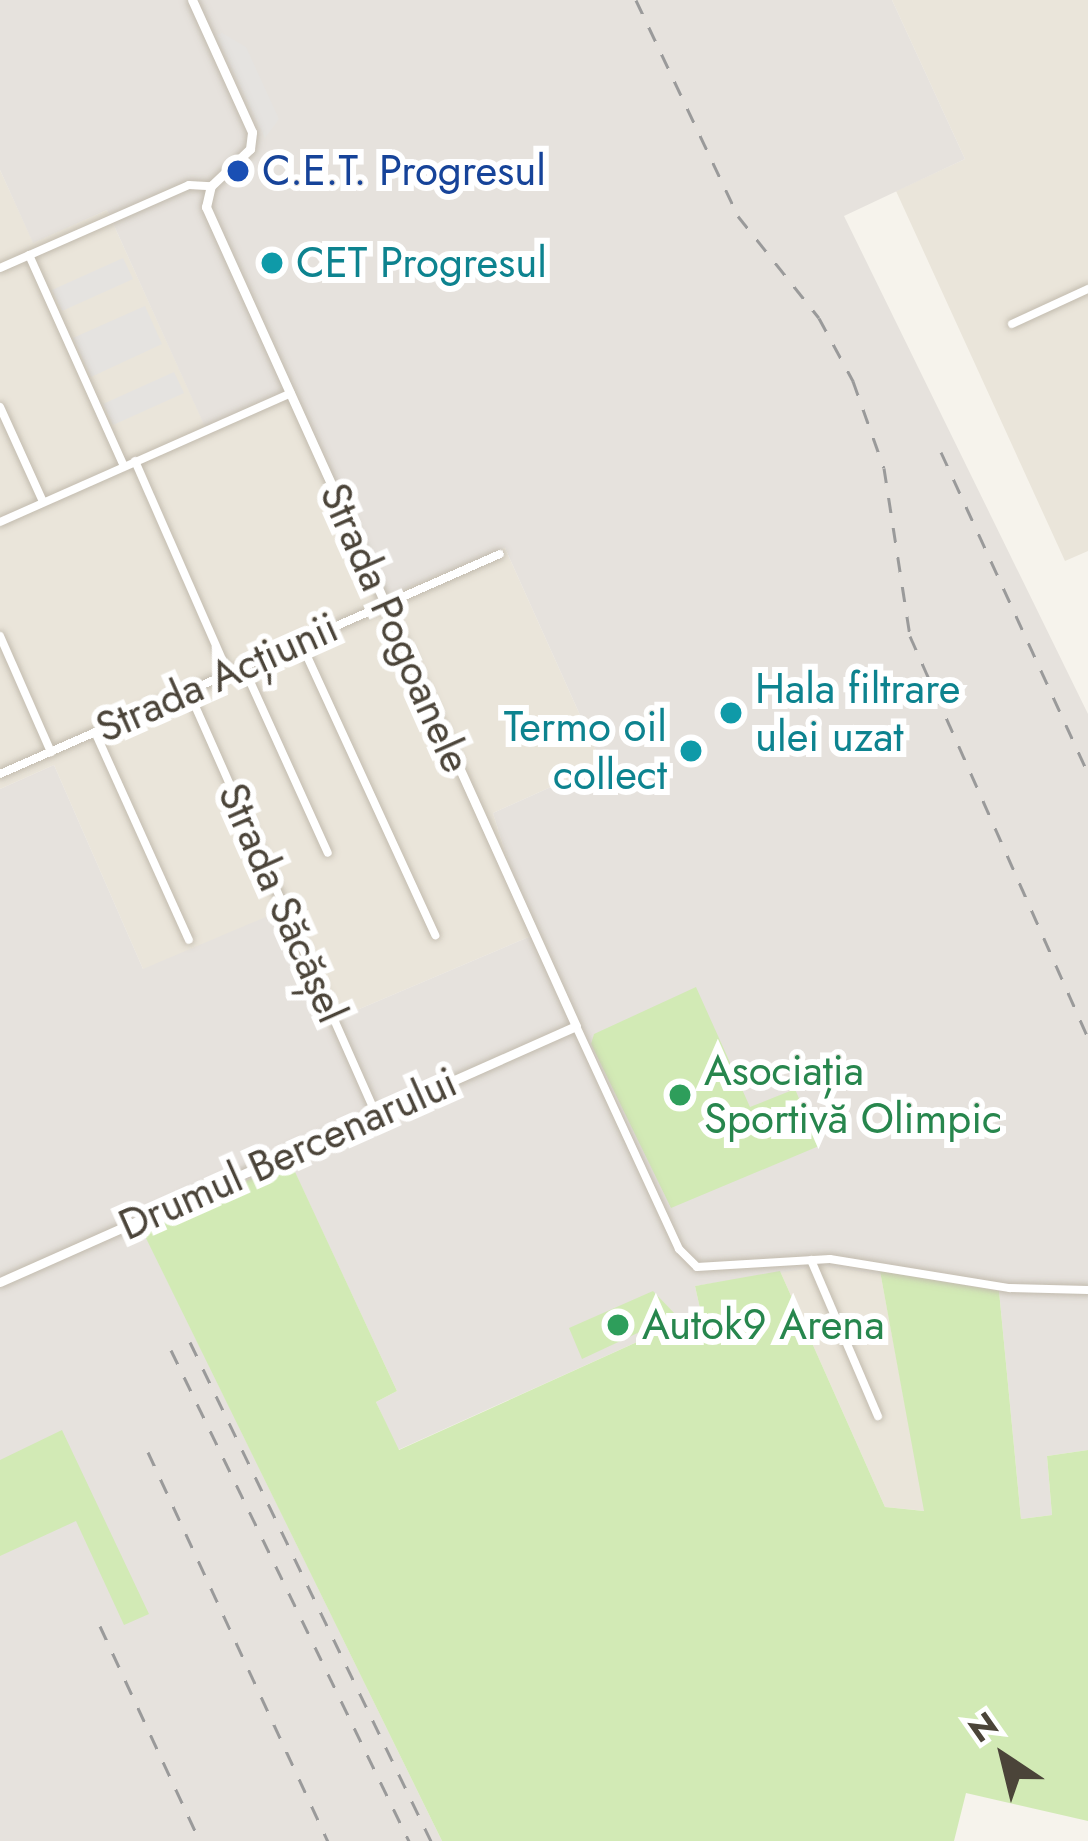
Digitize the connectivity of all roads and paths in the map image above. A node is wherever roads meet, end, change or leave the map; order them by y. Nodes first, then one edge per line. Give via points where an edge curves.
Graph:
1 (192, 0) edge
2 (211, 186) junction
3 (29, 255) junction
4 (0, 268) edge
5 (1088, 289) edge
6 (1012, 324) dead end
7 (291, 393) junction
8 (0, 407) edge
9 (135, 461) junction
10 (124, 466) junction
11 (43, 502) junction
12 (0, 522) edge
13 (500, 554) dead end
14 (383, 604) junction
15 (0, 636) edge
16 (300, 641) junction
17 (243, 666) junction
18 (228, 673) junction
19 (188, 690) junction
20 (95, 732) junction
21 (51, 752) junction
22 (0, 774) edge
23 (328, 853) dead end
24 (434, 935) dead end
25 (189, 940) dead end
26 (576, 1026) junction
27 (376, 1115) junction
28 (811, 1260) junction
29 (0, 1282) edge
30 (1088, 1290) edge
31 (878, 1417) dead end

1 - 2 street via 252,132 250,149
2 - 3 street via 189,185
2 - 7 street, Strada Pogoanele via 206,207
3 - 4 street
3 - 10 street
5 - 6 street
7 - 9 street
7 - 14 street, Strada Pogoanele
8 - 11 street
9 - 10 street
9 - 18 street
10 - 11 street
11 - 12 street
13 - 14 street, Strada Acțiunii
14 - 16 street, Strada Acțiunii
14 - 26 street, Strada Pogoanele
15 - 21 street
16 - 17 street, Strada Acțiunii
16 - 24 street
17 - 18 street, Strada Acțiunii
17 - 23 street
18 - 19 street, Strada Acțiunii
19 - 20 street, Strada Acțiunii
19 - 27 street, Strada Săcășel
20 - 21 street, Strada Acțiunii
20 - 25 street
21 - 22 street, Strada Acțiunii
26 - 27 street, Drumul Bercenarului
26 - 28 street, Strada Pogoanele via 690,1263 715,1270
27 - 29 street, Drumul Bercenarului
28 - 30 street via 1010,1288
28 - 31 street

